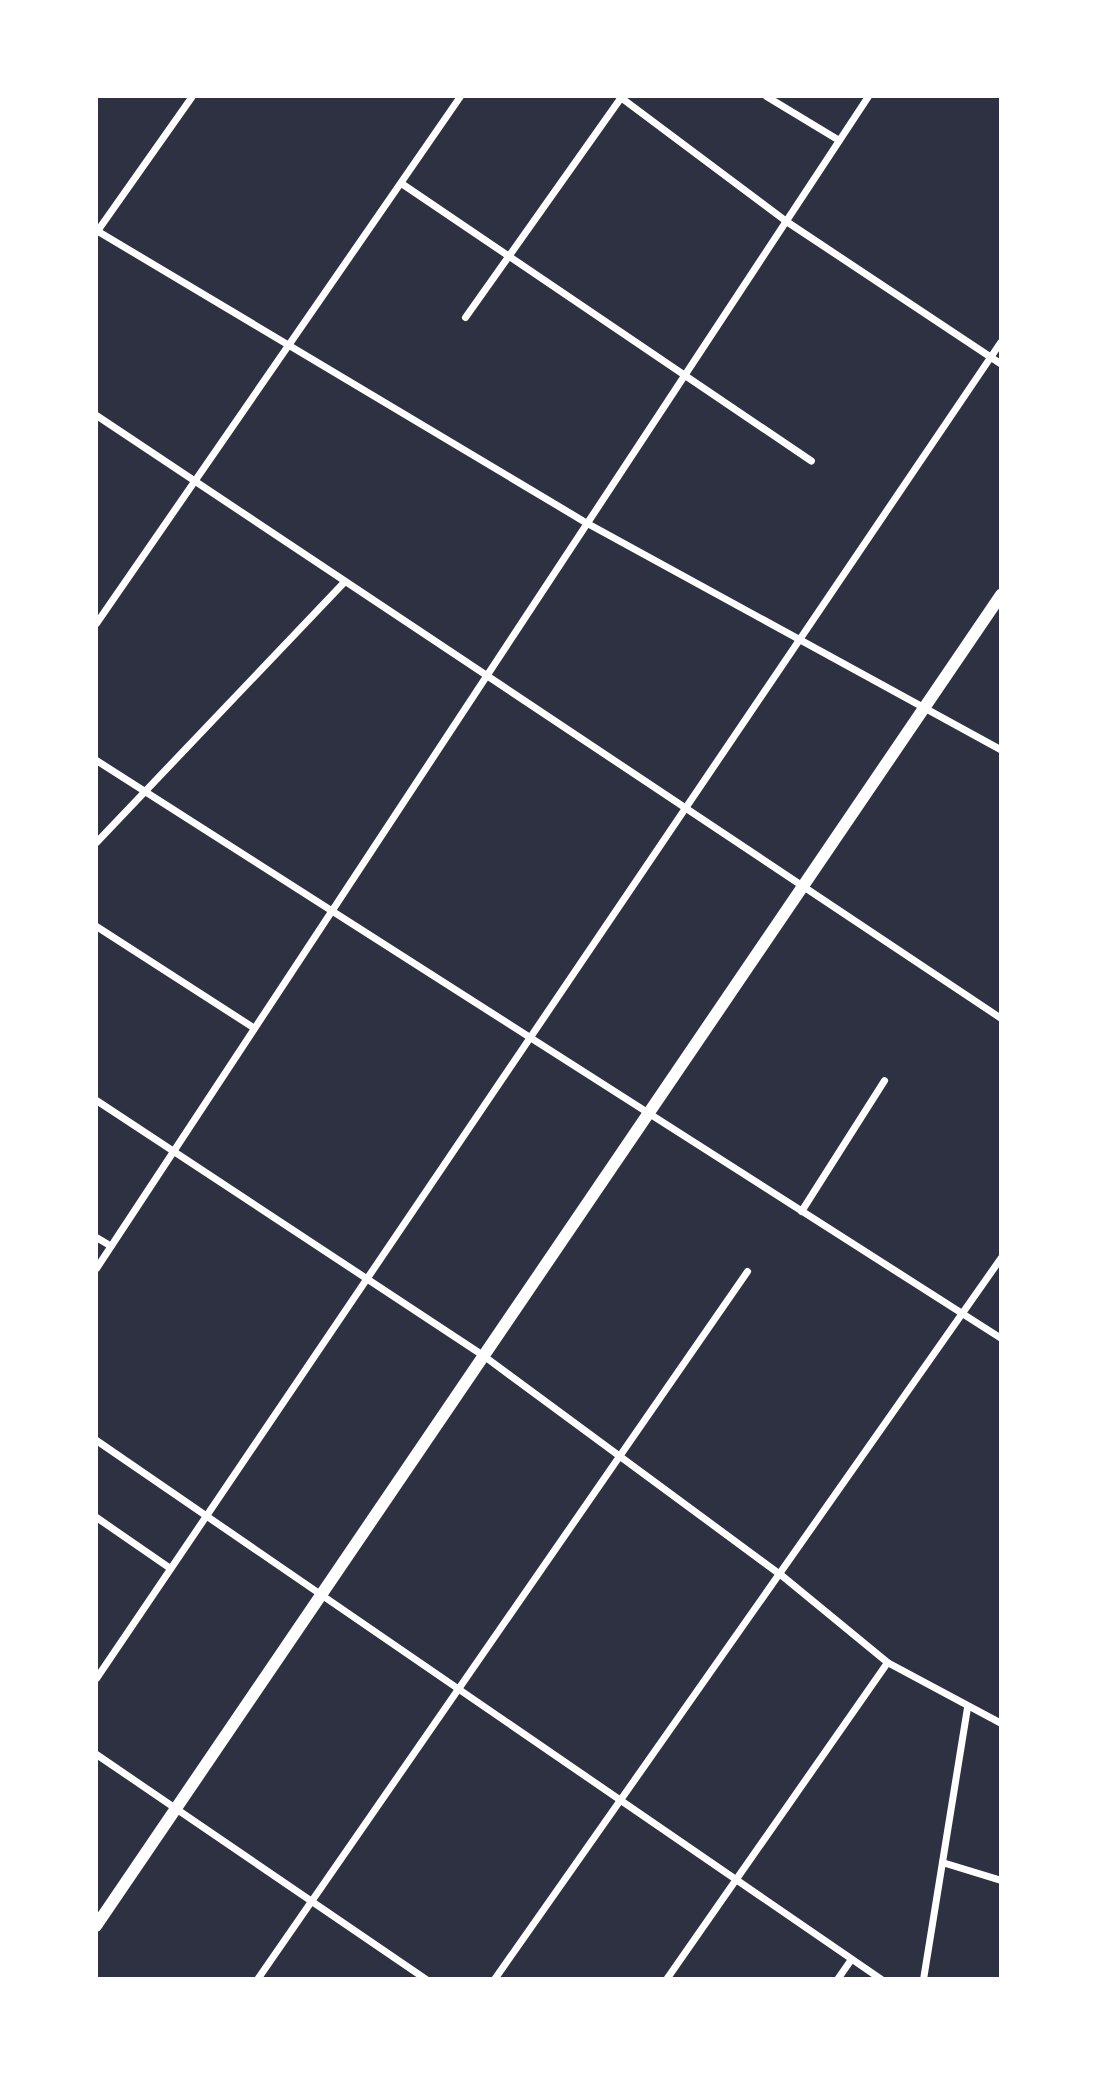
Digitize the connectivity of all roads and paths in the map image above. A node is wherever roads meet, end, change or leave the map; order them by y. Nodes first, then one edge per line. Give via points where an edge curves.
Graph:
1 (192, 96) edge
2 (460, 96) edge
3 (766, 96) edge
4 (868, 96) edge
5 (620, 97) edge
6 (839, 140) junction
7 (401, 183) junction
8 (786, 221) junction
9 (97, 231) edge
10 (509, 255) junction
11 (465, 317) dead end
12 (1001, 341) edge
13 (289, 345) junction
14 (990, 356) junction
15 (1001, 364) edge
16 (684, 375) junction
17 (96, 415) edge
18 (811, 461) dead end
19 (192, 482) junction
20 (587, 523) junction
21 (343, 583) junction
22 (1001, 595) edge
23 (96, 601) edge
24 (106, 608) junction
25 (96, 622) edge
26 (802, 641) junction
27 (488, 673) junction
28 (924, 708) junction
29 (1001, 750) edge
30 (96, 761) edge
31 (145, 792) junction
32 (686, 806) junction
33 (96, 842) edge
34 (805, 884) junction
35 (332, 911) junction
36 (96, 926) edge
37 (1001, 1018) edge
38 (254, 1028) junction
39 (529, 1037) junction
40 (884, 1080) dead end
41 (96, 1100) edge
42 (649, 1113) junction
43 (173, 1151) junction
44 (801, 1211) junction
45 (96, 1237) edge
46 (111, 1246) junction
47 (1001, 1257) edge
48 (96, 1268) edge
49 (747, 1271) dead end
50 (366, 1278) junction
51 (960, 1312) junction
52 (1001, 1338) edge
53 (484, 1356) junction
54 (96, 1440) edge
55 (620, 1459) junction
56 (205, 1514) junction
57 (96, 1517) edge
58 (170, 1568) junction
59 (780, 1574) junction
60 (321, 1594) junction
61 (887, 1662) junction
62 (96, 1678) edge
63 (457, 1687) junction
64 (967, 1708) junction
65 (1001, 1723) edge
66 (96, 1754) edge
67 (621, 1800) junction
68 (176, 1809) junction
69 (942, 1862) junction
70 (736, 1880) junction
71 (1001, 1880) edge
72 (312, 1901) junction
73 (96, 1926) edge
74 (851, 1959) junction
75 (257, 1979) edge
76 (426, 1979) edge
77 (494, 1979) edge
78 (666, 1979) edge
79 (837, 1979) edge
80 (881, 1979) edge
81 (923, 1979) edge

1 - 9 street
2 - 7 street
3 - 6 street
4 - 6 street
5 - 8 street
5 - 10 street
6 - 8 street
7 - 10 street
7 - 13 street
8 - 14 street
8 - 16 street
9 - 13 street
10 - 11 street
10 - 16 street
12 - 14 street
13 - 19 street
13 - 20 street
14 - 15 street
14 - 26 street
16 - 18 street
16 - 20 street
17 - 19 street
19 - 21 street
19 - 24 street
20 - 26 street
20 - 27 street
21 - 27 street
21 - 31 street
22 - 28 street
23 - 24 street
24 - 25 street
26 - 28 street
26 - 32 street
27 - 32 street
27 - 35 street
28 - 29 street
28 - 34 street
30 - 31 street
31 - 33 street
31 - 35 street
32 - 34 street
32 - 39 street
34 - 37 street
34 - 42 street
35 - 38 street
35 - 39 street
36 - 38 street
38 - 43 street
39 - 42 street
39 - 50 street
40 - 44 street
41 - 43 street
42 - 44 street
42 - 53 street
43 - 46 street
43 - 50 street
44 - 51 street
45 - 46 street
46 - 48 street
47 - 51 street
49 - 55 street
50 - 53 street
50 - 56 street
51 - 52 street
51 - 59 street
53 - 55 street
53 - 60 street
54 - 56 street
55 - 59 street
55 - 63 street
56 - 58 street
56 - 60 street
57 - 58 street
58 - 62 street
59 - 61 street
59 - 67 street
60 - 63 street
60 - 68 street
61 - 64 street
61 - 70 street
63 - 67 street
63 - 72 street
64 - 65 street
64 - 69 street
66 - 68 street
67 - 70 street
67 - 77 street
68 - 72 street
68 - 73 street
69 - 71 street
69 - 81 street
70 - 74 street
70 - 78 street
72 - 75 street
72 - 76 street
74 - 79 street
74 - 80 street

